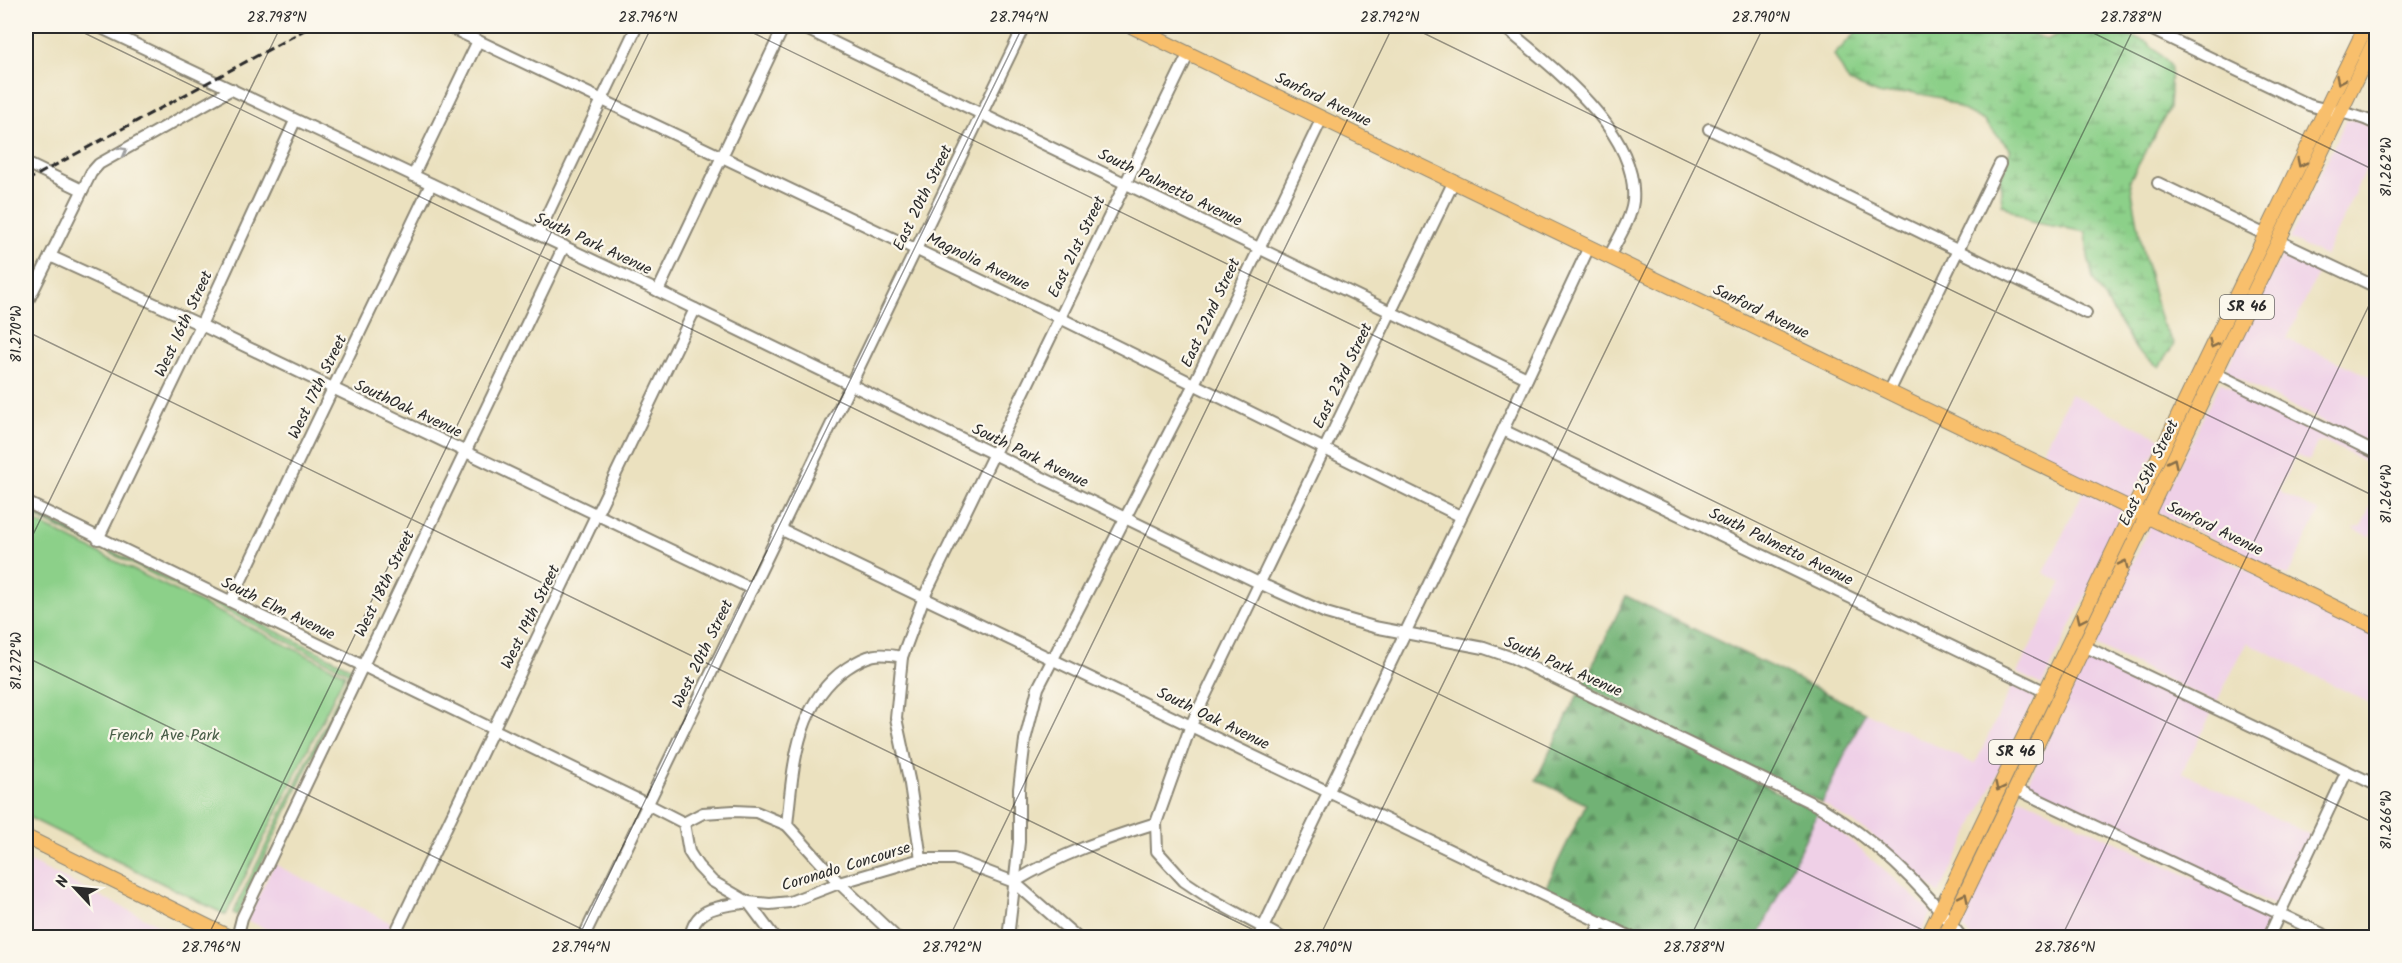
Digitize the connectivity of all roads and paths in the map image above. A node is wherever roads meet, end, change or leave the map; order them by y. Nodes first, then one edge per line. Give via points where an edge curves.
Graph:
1 (97, 26) edge
2 (447, 26) edge
3 (637, 26) edge
4 (784, 26) edge
5 (800, 26) edge
6 (1024, 26) edge
7 (1131, 26) edge
8 (1503, 26) edge
9 (2144, 26) edge
10 (2366, 26) edge
11 (2376, 38) edge
12 (478, 40) junction
13 (1188, 53) junction
14 (232, 89) junction
15 (602, 99) junction
16 (2326, 110) junction
17 (2341, 112) junction
18 (981, 113) junction
19 (1322, 118) junction
20 (295, 121) junction
21 (2376, 124) edge
22 (1709, 129) dead end
23 (721, 154) junction
24 (26, 163) edge
25 (2000, 164) dead end
26 (413, 176) junction
27 (1454, 181) junction
28 (1125, 182) junction
29 (2158, 183) dead end
30 (431, 184) junction
31 (82, 190) junction
32 (538, 234) junction
33 (2273, 238) junction
34 (564, 246) junction
35 (1588, 247) junction
36 (915, 248) junction
37 (1259, 248) junction
38 (1958, 249) junction
39 (50, 256) junction
40 (1609, 256) junction
41 (2376, 287) edge
42 (658, 291) junction
43 (26, 305) edge
44 (695, 309) junction
45 (1391, 312) junction
46 (2086, 313) dead end
47 (1060, 318) junction
48 (201, 325) junction
49 (2215, 373) junction
50 (1527, 378) junction
51 (850, 384) junction
52 (1194, 384) junction
53 (334, 390) junction
54 (1889, 392) junction
55 (1503, 430) junction
56 (1324, 448) junction
57 (465, 452) junction
58 (2376, 453) edge
59 (994, 455) junction
60 (26, 502) edge
61 (2134, 508) junction
62 (597, 514) junction
63 (2147, 515) junction
64 (1460, 516) junction
65 (1124, 519) junction
66 (780, 529) junction
67 (98, 539) junction
68 (1259, 583) junction
69 (752, 589) junction
70 (924, 597) junction
71 (231, 601) junction
72 (2376, 627) edge
73 (1404, 634) junction
74 (2084, 646) junction
75 (902, 657) junction
76 (1053, 659) junction
77 (2059, 665) junction
78 (362, 667) junction
79 (2046, 692) junction
80 (2048, 721) junction
81 (1191, 725) junction
82 (493, 729) junction
83 (2347, 771) junction
84 (2376, 785) edge
85 (2016, 789) junction
86 (1328, 790) junction
87 (647, 804) junction
88 (684, 823) junction
89 (1156, 823) junction
90 (787, 825) junction
91 (26, 837) edge
92 (921, 860) junction
93 (1014, 882) junction
94 (839, 883) junction
95 (748, 902) junction
96 (1941, 909) junction
97 (2280, 913) junction
98 (1601, 922) junction
99 (1951, 923) junction
100 (1260, 933) edge
101 (231, 938) edge
102 (237, 938) edge
103 (393, 938) edge
104 (583, 938) edge
105 (690, 938) edge
106 (775, 938) edge
107 (897, 938) edge
108 (1008, 938) edge
109 (1078, 938) edge
110 (1282, 938) edge
111 (1593, 938) edge
112 (1633, 938) edge
113 (1927, 938) edge
114 (1944, 938) edge
115 (1962, 938) edge
116 (2268, 938) edge
117 (2331, 938) edge

1 - 14 street, South Park Avenue
2 - 12 street, Magnolia Avenue
3 - 15 street
4 - 23 street
5 - 18 street, South Palmetto Avenue
6 - 18 street, East 20th Street
7 - 13 main road, Sanford Avenue
8 - 40 street via 1589,102 1622,151 1633,203
9 - 16 street
10 -> 16 main road, East 25th Street / SR 46
11 - 17 main road, East 25th Street / SR 46
12 - 15 street, Magnolia Avenue
12 - 26 street
13 - 19 main road, Sanford Avenue
13 - 28 street, East 21st Street
14 - 20 street, South Park Avenue
31 -> 14 street via 99,164
15 - 23 street, Magnolia Avenue
15 - 32 street
16 - 17 street
16 -> 33 main road, East 25th Street / SR 46
17 - 21 street
17 - 33 main road, East 25th Street / SR 46
18 - 28 street, South Palmetto Avenue
18 - 36 street, East 20th Street
19 - 27 main road, Sanford Avenue
19 - 37 street, East 22nd Street
20 - 26 street, South Park Avenue
20 - 48 street, West 16th Street
22 - 38 street
23 - 36 street, Magnolia Avenue
23 - 42 street
24 - 31 street
25 - 38 street
26 - 30 street, South Park Avenue
27 - 35 main road, Sanford Avenue
27 - 45 street, East 23rd Street
28 - 37 street, South Palmetto Avenue
28 - 47 street, East 21st Street
29 - 33 street
30 - 32 street, South Park Avenue
30 - 53 street, West 17th Street
31 - 39 street
32 - 34 street, South Park Avenue
33 - 41 street
33 - 49 main road, East 25th Street / SR 46 via 2250,286 2249,302
33 -> 61 main road, East 25th Street / SR 46
34 - 42 street, South Park Avenue
34 - 57 street, West 18th Street
35 - 40 main road, Sanford Avenue
35 - 50 street
36 - 47 street, Magnolia Avenue
36 - 51 street, East 20th Street
37 - 45 street, South Palmetto Avenue
37 - 52 street, East 22nd Street
38 - 46 street
38 - 54 street
39 - 43 street
39 - 48 street, SouthOak Avenue
40 - 54 main road, Sanford Avenue
42 - 44 street, South Park Avenue
44 - 51 street, South Park Avenue
44 - 62 street, West 19th Street
45 - 50 street, South Palmetto Avenue
45 - 56 street, East 23rd Street
47 - 52 street, Magnolia Avenue
47 - 59 street, East 21st Street
48 - 53 street, SouthOak Avenue
48 - 67 street, West 16th Street
49 - 58 street
63 -> 49 main road, East 25th Street / SR 46
50 - 55 street
51 - 59 street, South Park Avenue
51 - 66 street, West 20th Street
52 - 56 street, Magnolia Avenue
52 - 65 street, East 22nd Street
53 - 57 street, SouthOak Avenue
53 - 71 street, West 17th Street
54 - 61 main road, Sanford Avenue
55 - 64 street
55 - 79 street, South Palmetto Avenue
56 - 64 street, Magnolia Avenue
56 - 68 street, East 23rd Street
57 - 62 street, SouthOak Avenue
57 - 78 street, West 18th Street
59 - 65 street, South Park Avenue
59 - 70 street, East 21st Street
60 - 67 street, South Elm Avenue
61 - 63 main road, Sanford Avenue
61 -> 77 main road, East 25th Street / SR 46
62 - 69 street, SouthOak Avenue
62 - 82 street, West 19th Street
63 - 72 main road, Sanford Avenue
74 -> 63 main road, East 25th Street / SR 46
64 - 73 street
65 - 68 street, South Park Avenue
65 - 76 street, East 22nd Street
66 - 69 street, West 20th Street
66 - 70 street, South Oak Avenue
67 - 71 street, South Elm Avenue
68 - 73 street, South Park Avenue via 1326,613
68 - 81 street, East 23rd Street
69 - 87 street, West 20th Street
70 - 75 street, East 21st Street
70 - 76 street, South Oak Avenue
71 - 78 street, South Elm Avenue
73 - 86 street
73 - 96 street, South Park Avenue via 1484,648 1513,658 1820,807 1864,836
74 - 80 main road, East 25th Street / SR 46
74 - 83 street
75 - 90 street via 872,654 844,670 817,697 798,743
75 - 92 street, East 21st Street via 896,718
76 - 81 street, South Oak Avenue
76 - 93 street, East 22nd Street via 1038,688 1024,740
77 - 79 main road, East 25th Street / SR 46
77 - 80 main road via 2061,678 2046,707
78 - 82 street, South Elm Avenue
78 - 102 street, West 18th Street via 242,918
79 -> 96 main road, East 25th Street / SR 46
80 - 85 main road, East 25th Street / SR 46
81 - 86 street, South Oak Avenue
81 - 89 street, East 23rd Street
82 - 87 street, South Elm Avenue
82 - 103 street, West 19th Street
83 - 84 street
83 - 97 street
85 - 97 street
99 -> 85 main road, East 25th Street / SR 46
86 - 98 street, South Oak Avenue
86 - 100 street
87 - 88 street
87 - 104 street, West 20th Street
88 - 90 street via 703,813 734,811 756,812
88 - 95 street, Coronado Concourse via 689,852 698,866 711,881
89 - 93 street via 1095,842
89 - 100 street via 1157,851 1184,881
90 - 94 street
91 - 101 main road
92 - 93 street, Coronado Concourse via 954,859
92 - 94 street, Coronado Concourse
93 - 108 street, East 22nd Street
93 - 109 street, Coronado Concourse
94 - 95 street, Coronado Concourse via 790,902
94 - 107 street
95 - 105 street via 700,914 692,925
95 - 106 street
96 - 99 street, South Park Avenue
96 - 113 main road, SR 46
97 - 116 street
97 - 117 street
98 - 111 street
98 - 112 street, South Oak Avenue
99 - 114 main road, SR 46
99 - 115 street, South Park Avenue
100 - 110 street

